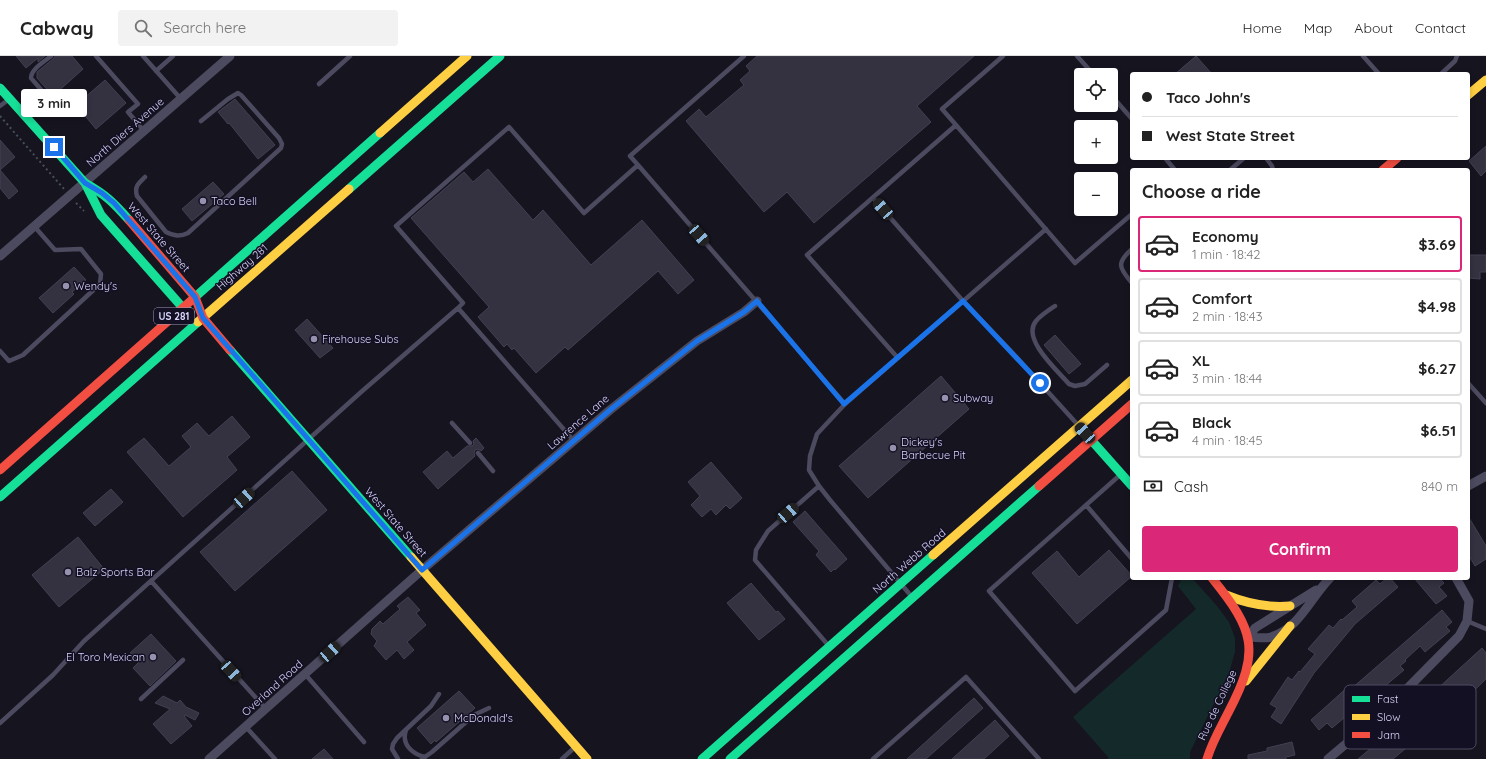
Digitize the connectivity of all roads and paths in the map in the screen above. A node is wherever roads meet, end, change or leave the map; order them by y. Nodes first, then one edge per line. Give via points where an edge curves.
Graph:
1 (51, 56) edge
2 (96, 56) edge
3 (143, 56) edge
4 (173, 56) edge
5 (230, 56) edge
6 (350, 56) edge
7 (467, 56) edge
8 (500, 56) edge
9 (744, 56) edge
10 (1003, 56) edge
11 (1077, 56) edge
12 (1364, 56) edge
13 (1457, 56) edge
14 (1088, 68) edge
15 (156, 71) junction
16 (1377, 72) edge
17 (1443, 72) edge
18 (1486, 80) edge
19 (318, 84) dead end
20 (0, 88) edge
21 (1470, 93) edge
22 (10, 98) junction
23 (181, 99) junction
24 (1118, 103) edge
25 (0, 106) edge
26 (62, 114) dead end
27 (1130, 118) edge
28 (201, 122) dead end
29 (956, 125) junction
30 (144, 130) junction
31 (1167, 160) edge
32 (1242, 160) edge
33 (1395, 160) edge
34 (638, 165) junction
35 (1174, 168) edge
36 (1232, 168) edge
37 (1385, 168) edge
38 (145, 177) dead end
39 (85, 183) junction
40 (873, 198) junction
41 (1130, 216) edge
42 (34, 226) junction
43 (1046, 229) junction
44 (1130, 251) edge
45 (0, 256) edge
46 (1130, 281) edge
47 (195, 297) junction
48 (757, 301) junction
49 (963, 301) junction
50 (1055, 306) dead end
51 (183, 308) junction
52 (458, 308) junction
53 (203, 318) junction
54 (0, 350) edge
55 (897, 357) junction
56 (1107, 365) dead end
57 (1130, 382) edge
58 (1470, 384) edge
59 (1486, 403) edge
60 (844, 404) junction
61 (1130, 406) edge
62 (452, 423) dead end
63 (1079, 427) junction
64 (309, 440) junction
65 (1091, 440) junction
66 (574, 441) junction
67 (470, 444) dead end
68 (478, 453) dead end
69 (0, 470) edge
70 (493, 471) dead end
71 (1122, 474) junction
72 (1486, 476) edge
73 (1130, 484) edge
74 (1470, 485) edge
75 (819, 486) junction
76 (0, 497) edge
77 (1086, 506) junction
78 (1130, 557) edge
79 (422, 570) junction
80 (1172, 580) edge
81 (1214, 580) edge
82 (1328, 580) edge
83 (1457, 580) edge
84 (151, 582) junction
85 (901, 584) junction
86 (1320, 588) junction
87 (1226, 595) junction
88 (913, 598) junction
89 (1290, 606) junction
90 (1467, 621) junction
91 (1290, 626) junction
92 (1486, 629) edge
93 (1249, 637) junction
94 (829, 647) junction
95 (183, 660) dead end
96 (306, 674) junction
97 (1411, 685) edge
98 (1240, 689) junction
99 (439, 694) dead end
100 (141, 699) dead end
101 (489, 708) dead end
102 (266, 709) junction
103 (0, 724) edge
104 (246, 727) junction
105 (407, 729) junction
106 (364, 742) dead end
107 (576, 746) junction
108 (1344, 746) edge
109 (424, 758) edge
110 (209, 759) edge
111 (275, 759) edge
112 (398, 759) edge
113 (562, 759) edge
114 (587, 759) edge
115 (702, 759) edge
116 (730, 759) edge
117 (873, 759) edge
118 (1039, 759) edge
119 (1207, 759) edge
120 (1328, 759) edge

1 - 26 lane via 34,70 31,78
2 - 30 lane via 138,104 128,112
3 - 15 lane
4 - 15 lane
5 - 23 street, North Diers Avenue
6 - 19 lane
7 - 47 main road, Highway 281 / US 281
8 - 53 main road, Highway 281 / US 281
9 - 34 lane via 630,156
10 - 29 lane via 942,109
11 - 14 lane
12 - 16 lane
13 - 17 lane
15 - 23 lane
18 - 21 main road
20 - 22 main road, West State Street
22 - 25 lane
22 - 39 main road, West State Street
23 - 30 street, North Diers Avenue
24 - 27 lane
28 - 38 lane via 238,93 279,138 281,148 183,236 166,232 137,196 136,185
29 - 40 lane
29 - 43 lane
30 - 39 street, North Diers Avenue
31 - 35 lane
32 - 36 lane
33 - 37 main road
34 - 48 lane
34 - 52 lane via 584,213 509,127 396,226 464,303
39 - 42 street, North Diers Avenue
39 - 47 main road, West State Street via 108,197
39 - 51 main road, West State Street via 101,215
40 - 49 lane
40 - 55 lane via 808,255
41 - 43 lane via 1075,263
42 - 45 street, North Diers Avenue
42 - 54 lane via 54,250 81,249 100,274 100,284 23,355 9,361
43 - 49 lane
44 - 46 lane via 1122,258 1120,264
47 - 51 main road, Highway 281 / US 281
47 - 53 main road, West State Street
48 - 60 lane
48 - 66 street, Lawrence Lane via 697,341
49 - 55 lane
49 - 63 lane
50 - 56 lane via 1035,321 1032,328 1033,339 1069,384 1085,384
51 - 53 main road, West State Street
51 - 69 main road, Highway 281 / US 281
52 - 64 lane
52 - 66 lane
53 - 64 main road, West State Street
53 - 76 main road, Highway 281 / US 281
55 - 60 lane
57 - 63 main road, North Webb Road
58 - 59 lane
60 - 75 lane via 817,434 810,456 809,470
61 - 65 main road
62 - 67 lane
63 - 65 main road
63 - 85 main road, North Webb Road
64 - 79 main road, West State Street
64 - 84 lane
65 - 71 main road
65 - 88 main road
66 - 79 street, Lawrence Lane
68 - 70 lane
71 - 73 main road
71 - 77 lane
72 - 74 street
75 - 85 lane
75 - 94 lane via 768,531 756,550 755,560
77 - 78 lane
77 - 80 lane via 989,591 1075,691 1166,610
79 - 96 street, Overland Road
79 - 107 main road, West State Street
81 - 87 main road, Rue de College
82 - 86 street
83 - 90 street via 1469,601
84 - 102 lane
84 - 103 lane via 84,641 53,675
85 - 88 lane
85 - 94 main road, North Webb Road
86 - 89 street
86 - 91 street via 1304,612
87 - 89 main road via 1253,606
87 - 93 main road, Rue de College via 1241,616
88 - 116 main road
89 - 93 street via 1255,628
90 - 92 lane
90 - 97 street via 1459,636
91 - 93 street via 1270,637
91 - 98 main road
93 - 98 main road, Rue de College via 1250,657
94 - 115 main road, North Webb Road
95 - 100 lane
96 - 102 street, Overland Road
96 - 106 lane
98 - 119 main road, Rue de College via 1214,736
99 - 105 lane via 431,706
101 - 109 lane via 474,715
102 - 104 street, Overland Road
104 - 110 street, Overland Road
104 - 111 lane
105 - 109 lane via 404,741 415,754
105 - 112 lane via 393,744 392,749
107 - 113 lane
107 - 114 main road, West State Street
108 - 120 street
117 - 118 lane via 966,677

